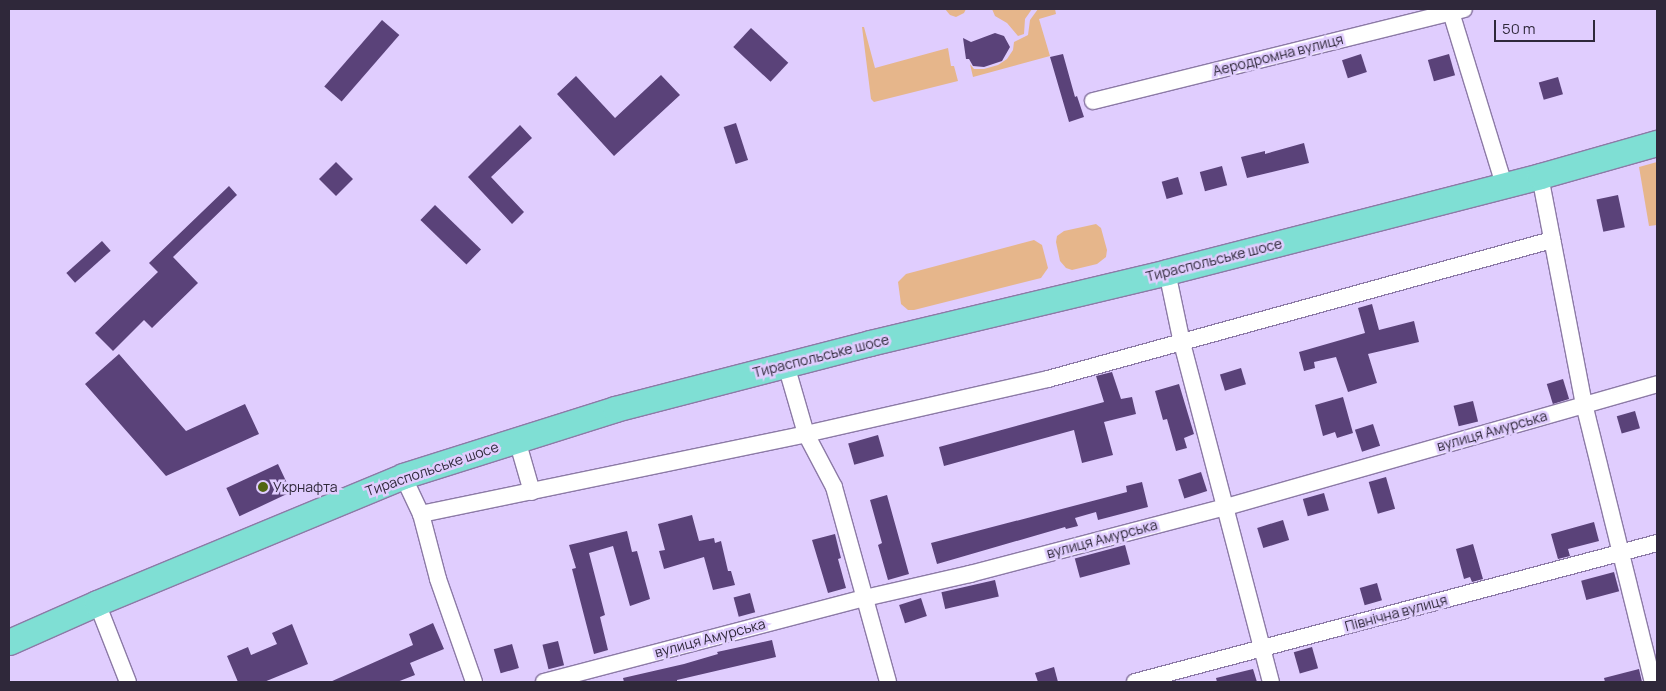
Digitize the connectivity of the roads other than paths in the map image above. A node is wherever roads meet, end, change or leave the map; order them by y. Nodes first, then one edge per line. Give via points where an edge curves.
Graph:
1 (1455, 10) edge
2 (1093, 101) dead end
3 (1657, 143) edge
4 (1540, 176) junction
5 (1504, 185) junction
6 (1552, 240) junction
7 (1167, 272) junction
8 (1182, 343) junction
9 (786, 365) junction
10 (1657, 384) edge
11 (1584, 404) junction
12 (806, 434) junction
13 (517, 440) junction
14 (403, 476) junction
15 (532, 492) junction
16 (1226, 506) junction
17 (421, 514) junction
18 (1657, 543) edge
19 (1620, 553) junction
20 (865, 598) junction
21 (97, 603) junction
22 (9, 642) edge
23 (1262, 648) junction
24 (128, 682) edge
25 (474, 682) edge
26 (544, 682) edge
27 (888, 682) edge
28 (1135, 682) edge
29 (1271, 682) edge
30 (1653, 682) edge

1 - 2 street, Аеродромна вулиця
1 - 5 street
3 - 4 main road, Тираспольське шосе
4 - 5 main road, Тираспольське шосе
4 - 6 street
5 - 7 main road, Тираспольське шосе
6 - 8 street
6 - 11 street
7 - 8 street
7 - 9 main road, Тираспольське шосе
8 - 12 street via 1048,379
8 - 16 street
9 - 12 street
9 - 13 main road, Тираспольське шосе via 615,410
10 - 11 street, вулиця Амурська
11 - 16 street, вулиця Амурська
11 - 19 street
12 - 15 street
12 - 20 street via 834,487
13 - 14 main road, Тираспольське шосе
13 - 15 street
14 - 17 street
14 - 21 main road, Тираспольське шосе
15 - 17 street
16 - 20 street, вулиця Амурська via 970,574
16 - 23 street
17 - 25 street via 438,579
18 - 19 street, Північна вулиця
19 - 23 street, Північна вулиця
19 - 30 street
20 - 26 street, вулиця Амурська
20 - 27 street
21 - 22 main road, Тираспольське шосе
21 - 24 street
23 - 28 street, Північна вулиця
23 - 29 street

